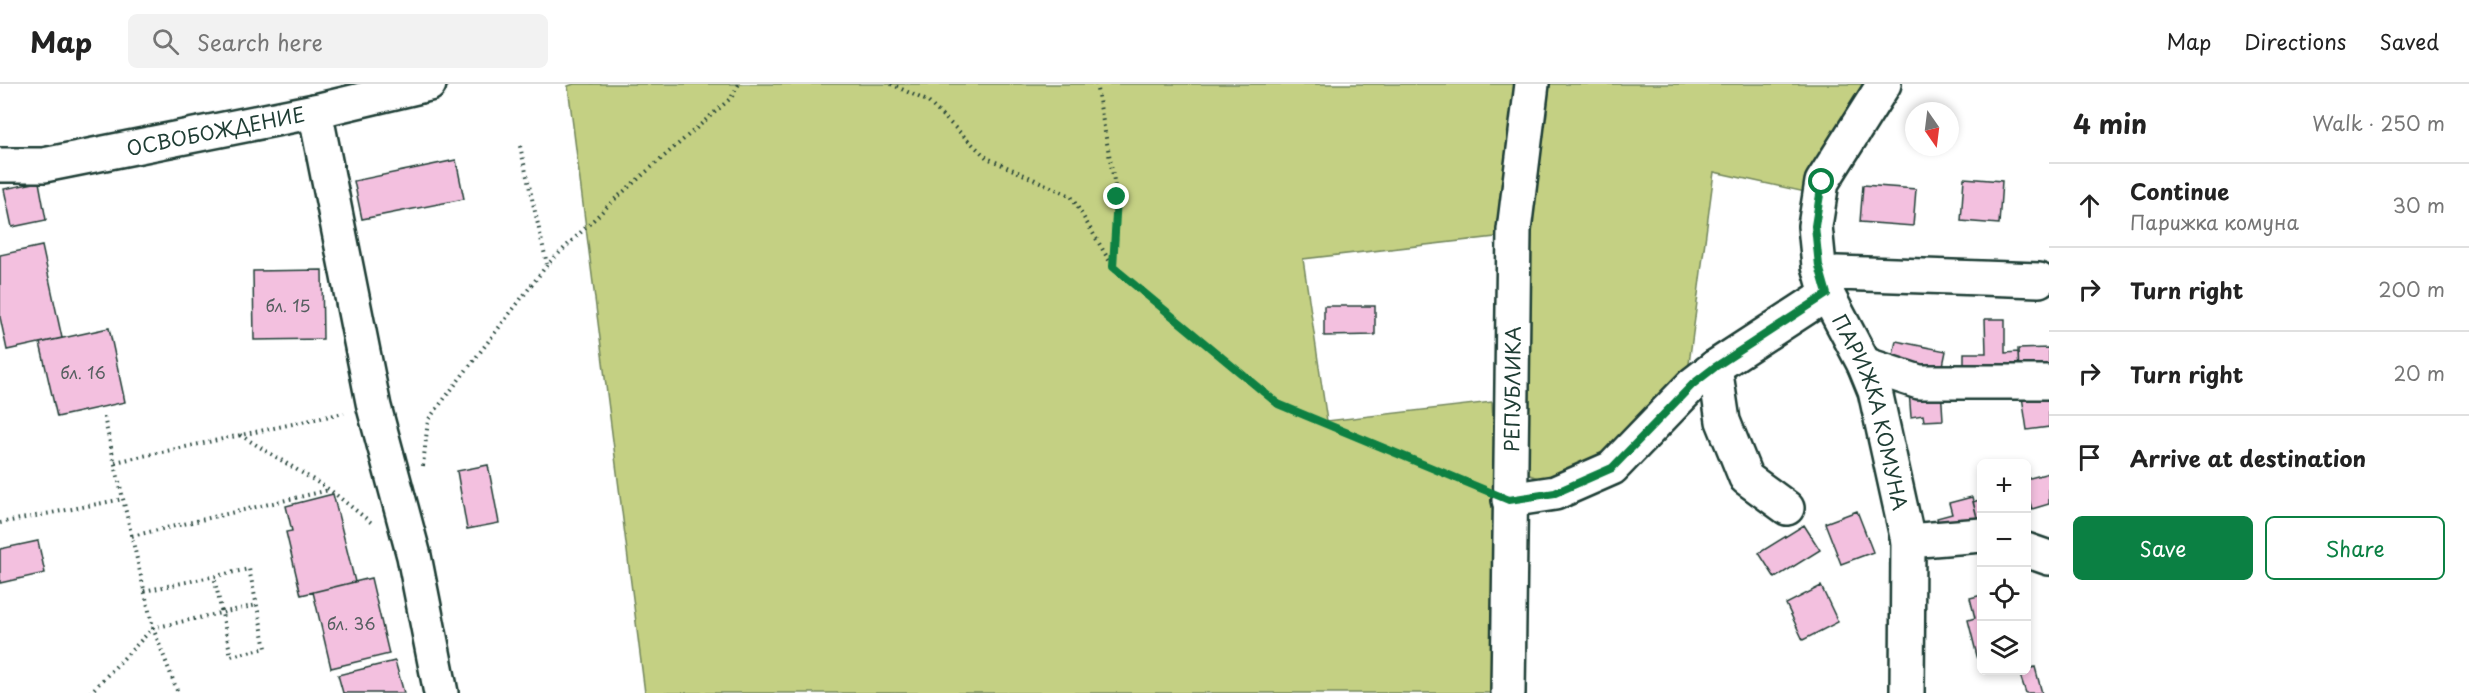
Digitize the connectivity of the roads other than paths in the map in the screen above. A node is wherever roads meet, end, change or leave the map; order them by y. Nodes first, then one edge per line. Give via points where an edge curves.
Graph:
1 (429, 84) edge
2 (1532, 84) edge
3 (1884, 84) edge
4 (315, 111) junction
5 (0, 165) edge
6 (2039, 280) dead end
7 (1827, 294) junction
8 (1864, 364) junction
9 (1715, 367) junction
10 (2049, 382) edge
11 (1509, 500) junction
12 (1787, 508) dead end
13 (1977, 535) edge
14 (1908, 541) junction
15 (2031, 552) edge
16 (2049, 558) edge
17 (441, 693) edge
18 (1508, 693) edge
19 (1907, 693) edge

1 - 4 street, ОСВОБОЖДЕНИЕ
2 - 11 street, РЕПУБЛИКА via 1514,230
3 - 7 street, ПАРИЖКА КОМУНА via 1822,182 1815,226 1819,266
4 - 5 street, ОСВОБОЖДЕНИЕ via 44,165
4 - 17 street via 374,407 414,556
6 - 7 street via 1838,273 1829,278
7 - 8 street, ПАРИЖКА КОМУНА
7 - 9 street
8 - 10 street via 1919,382
8 - 14 street, ПАРИЖКА КОМУНА via 1875,392
9 - 11 street via 1693,384 1612,468 1555,493
9 - 12 street via 1723,422 1746,478
11 - 18 street, РЕПУБЛИКА
13 - 14 street
14 - 19 street, ПАРИЖКА КОМУНА
15 - 16 street

